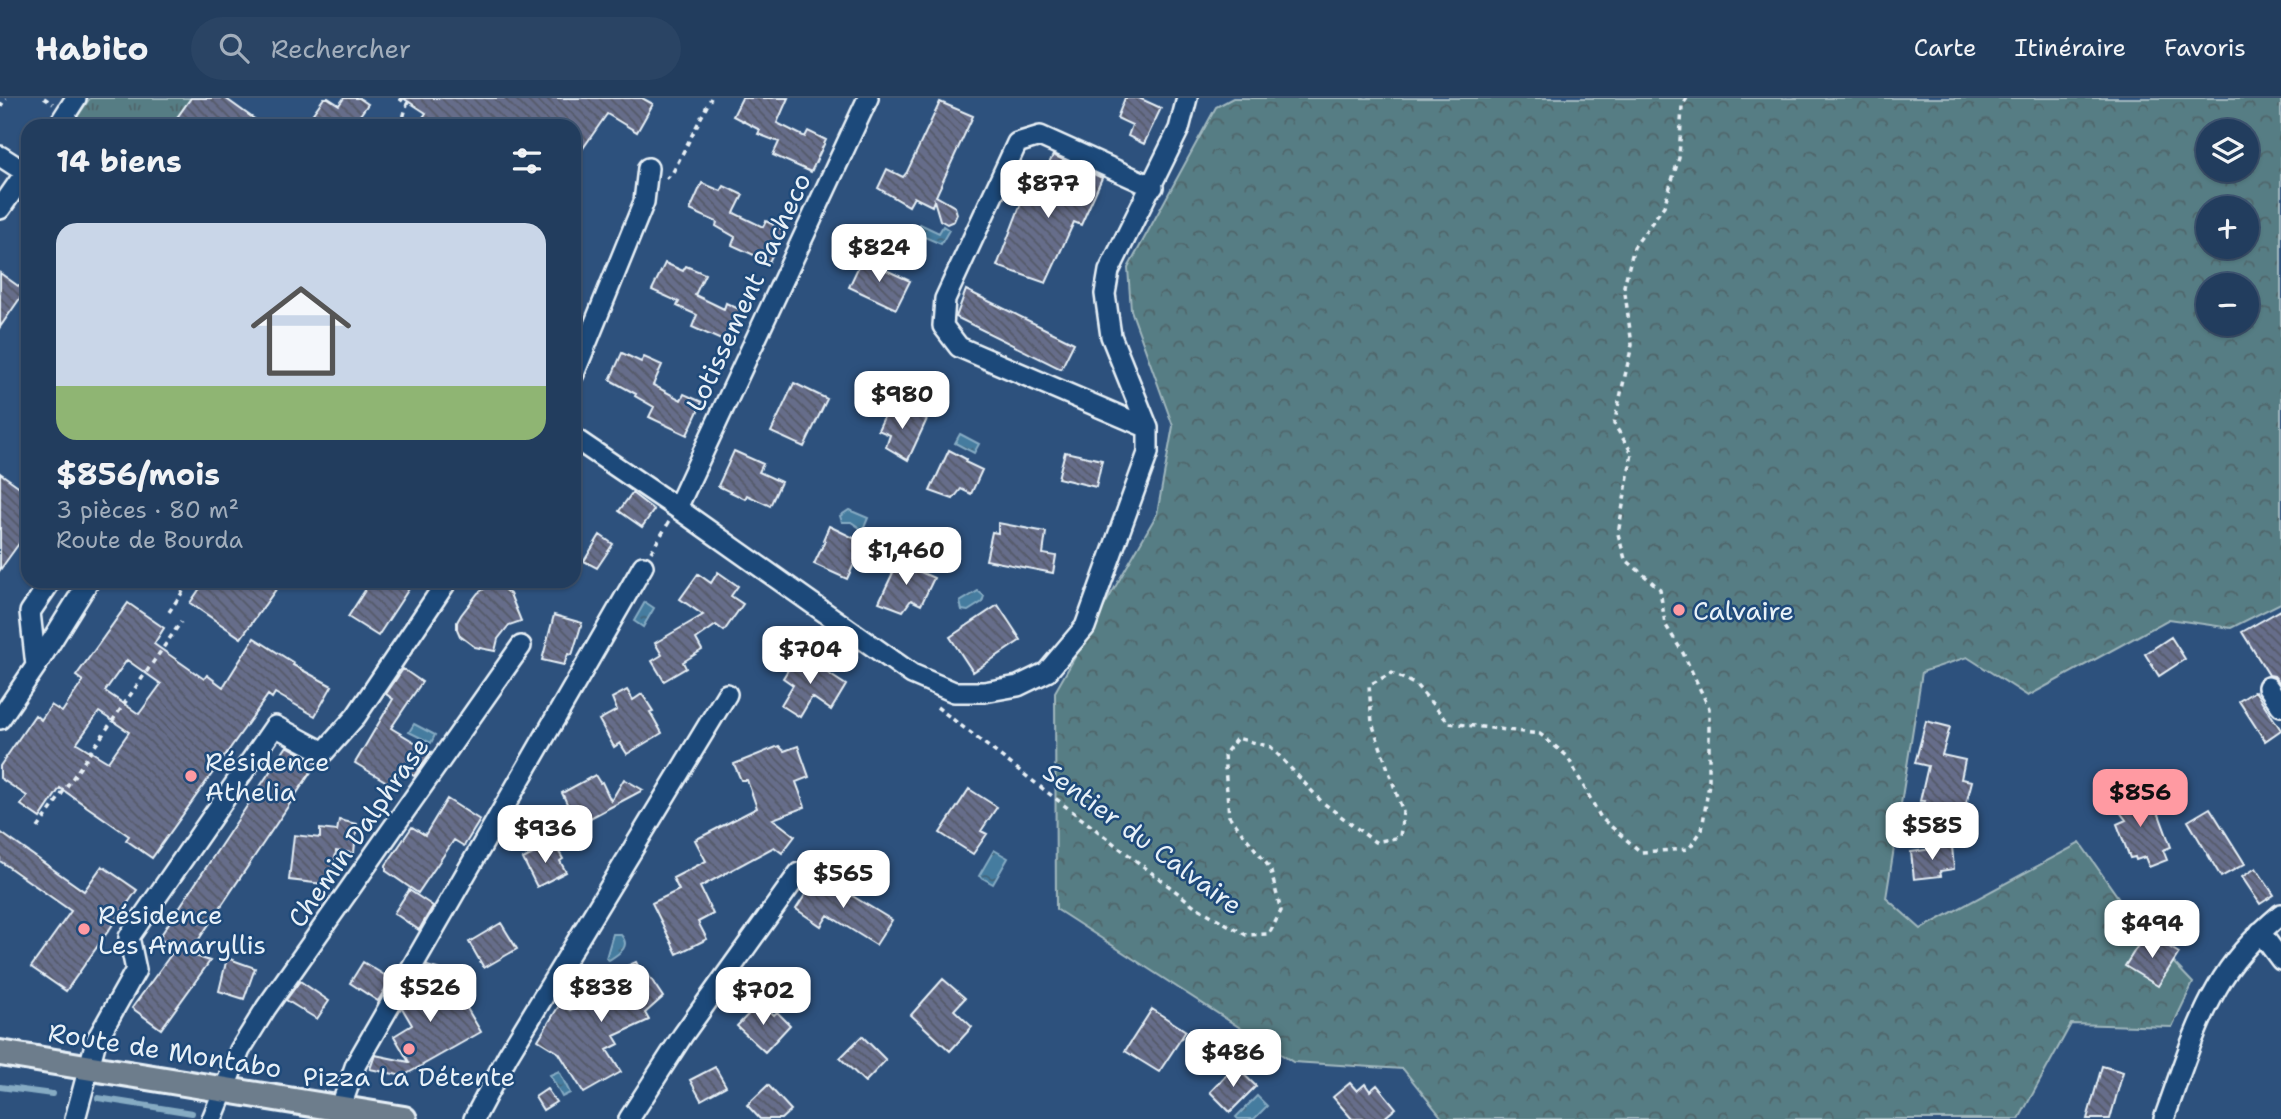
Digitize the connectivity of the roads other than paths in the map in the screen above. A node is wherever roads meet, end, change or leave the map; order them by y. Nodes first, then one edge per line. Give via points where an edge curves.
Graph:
1 (76, 98) edge
2 (868, 98) edge
3 (1188, 98) edge
4 (62, 119) edge
5 (0, 156) edge
6 (21, 168) edge
7 (648, 168) dead end
8 (21, 179) edge
9 (1153, 187) junction
10 (0, 209) edge
11 (581, 357) edge
12 (1148, 428) junction
13 (581, 443) edge
14 (677, 508) junction
15 (643, 566) road end
16 (46, 588) edge
17 (85, 588) edge
18 (442, 588) edge
19 (521, 646) dead end
20 (36, 666) junction
21 (2268, 687) dead end
22 (727, 694) dead end
23 (2281, 706) edge
24 (0, 719) edge
25 (799, 873) dead end
26 (2281, 914) edge
27 (2260, 932) junction
28 (2281, 960) edge
29 (0, 1053) edge
30 (88, 1068) junction
31 (225, 1089) junction
32 (340, 1109) junction
33 (75, 1119) edge
34 (212, 1119) edge
35 (404, 1119) edge
36 (474, 1119) edge
37 (629, 1119) edge
38 (2164, 1119) edge

1 - 4 street
2 - 14 street, Lotissement Pacheco
3 - 9 street via 1180,129
5 - 6 street
7 - 11 street via 644,202
8 - 10 street
9 - 12 street via 1110,271 1105,294 1111,336
9 - 12 street via 1040,136 1017,143 945,299 943,326 959,347
12 - 14 street via 1148,453 1085,627 1047,672 1018,687 954,692 912,674
13 - 14 street
15 - 32 street via 356,1064
16 - 20 street via 30,612
17 - 20 street
18 - 30 street via 356,716 324,752 275,726 128,937 136,970 96,1041
19 - 31 street, Chemin Dalphrase via 266,1009 240,1050
20 - 24 street
21 - 23 street
22 - 36 street via 508,1055
25 - 37 street
26 - 27 street
27 - 28 street
27 - 38 street via 2217,988
29 - 30 main road, Route de Montabo
30 - 31 main road, Route de Montabo
30 - 33 street
31 - 32 main road, Route de Montabo
31 - 34 street, Chemin Dalphrase
32 - 35 main road, Route de Montabo

